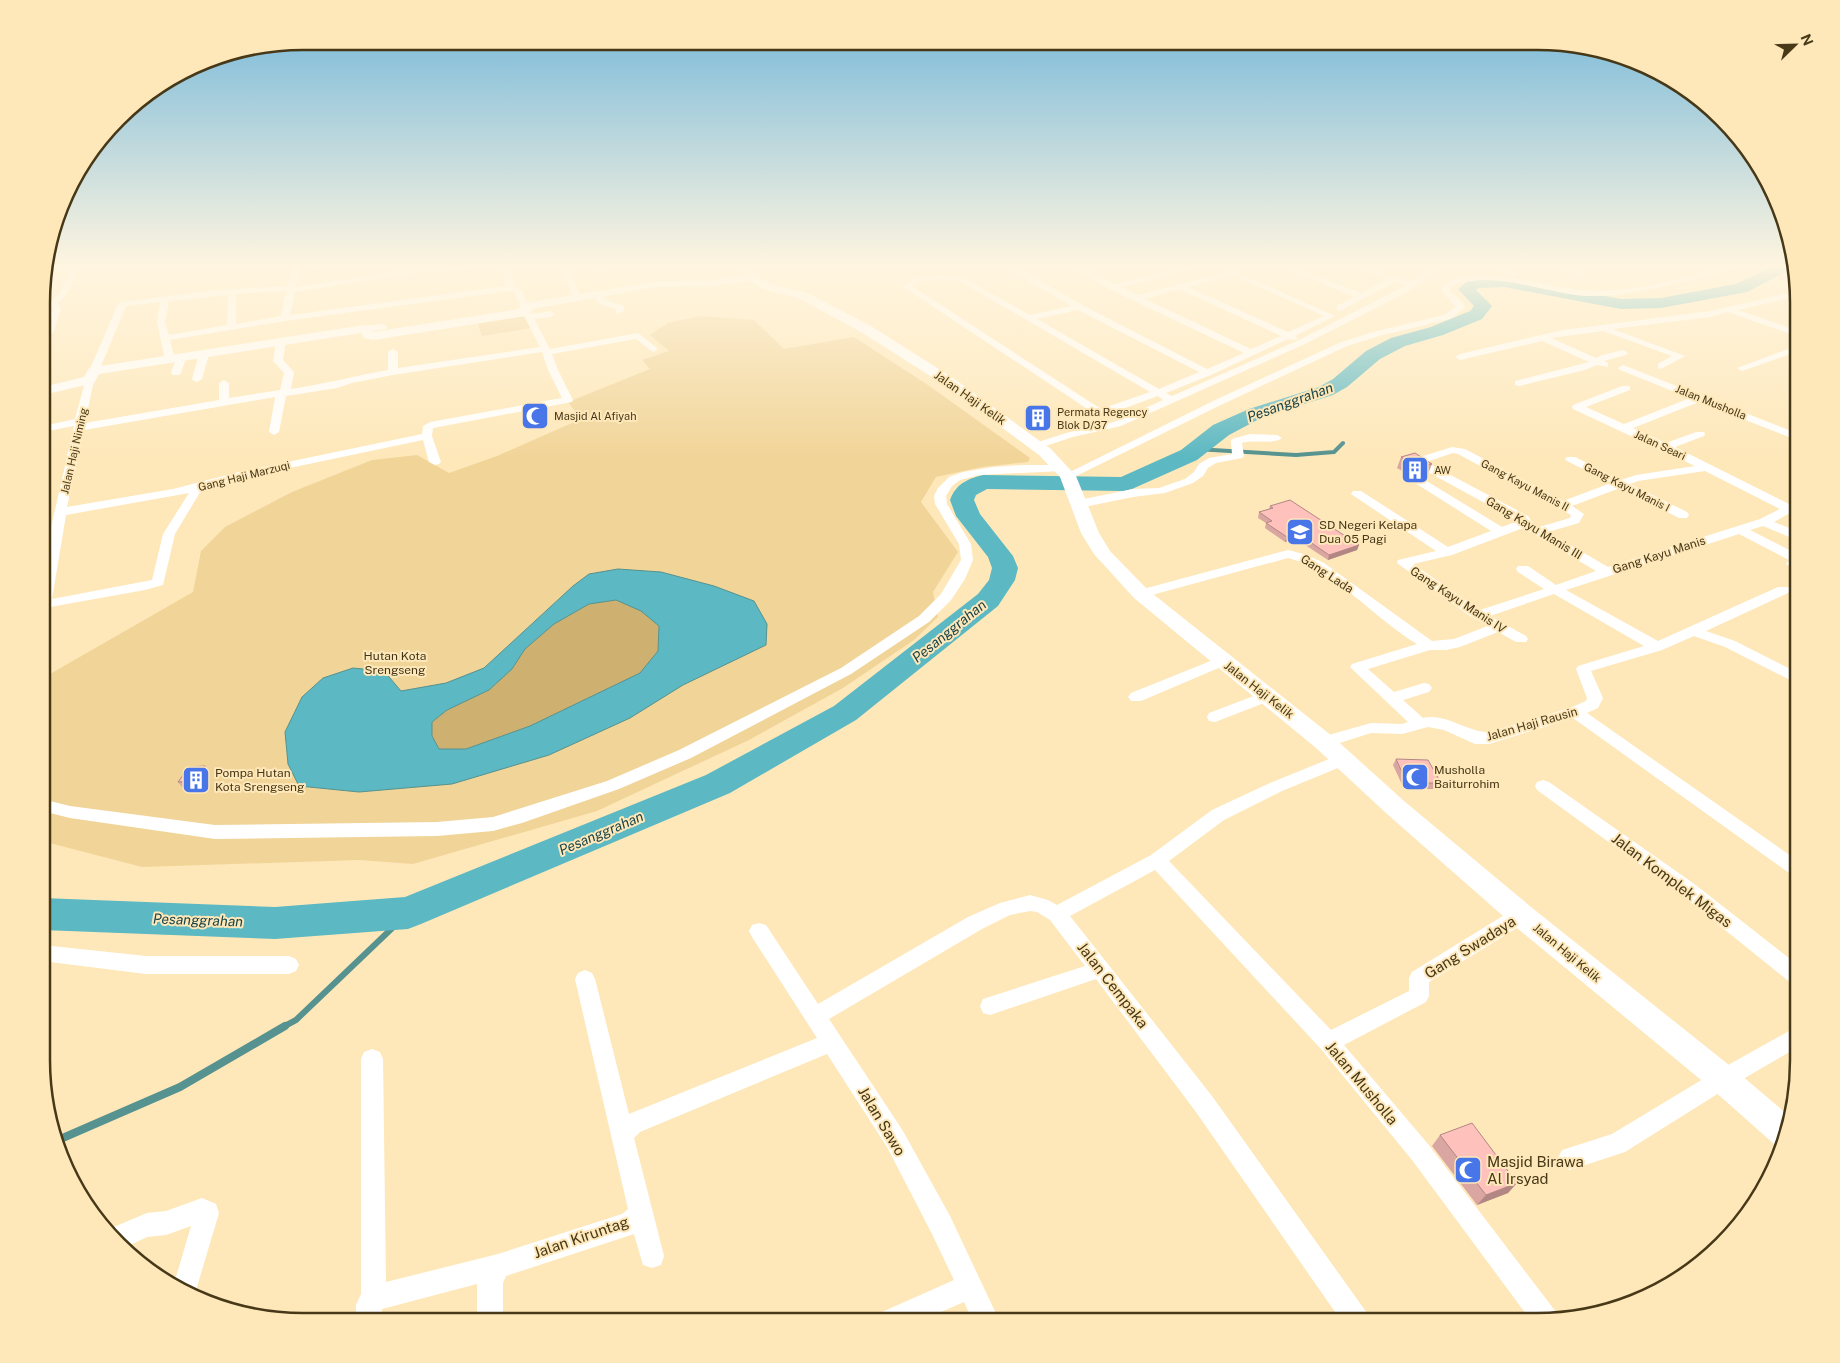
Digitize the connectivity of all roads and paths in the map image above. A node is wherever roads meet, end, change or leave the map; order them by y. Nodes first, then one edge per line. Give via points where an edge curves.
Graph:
1 (364, 329) edge
2 (111, 330) edge
3 (162, 330) edge
4 (211, 330) edge
5 (360, 330) edge
6 (414, 330) edge
7 (536, 330) edge
8 (867, 330) edge
9 (973, 330) edge
10 (1048, 330) edge
11 (1124, 330) edge
12 (1203, 330) edge
13 (1281, 330) edge
14 (1300, 330) edge
15 (1326, 330) edge
16 (1395, 330) edge
17 (1590, 330) edge
18 (1607, 330) edge
19 (1291, 334) junction
20 (164, 338) junction
21 (1544, 339) junction
22 (1306, 340) junction
23 (281, 341) junction
24 (654, 349) dead end
25 (546, 350) junction
26 (1790, 351) edge
27 (393, 352) dead end
28 (1250, 352) junction
29 (1623, 353) dead end
30 (204, 354) junction
31 (1460, 357) dead end
32 (1601, 363) junction
33 (176, 364) junction
34 (1661, 366) dead end
35 (1623, 368) dead end
36 (1742, 368) dead end
37 (393, 372) junction
38 (1208, 373) junction
39 (92, 376) junction
40 (197, 379) dead end
41 (224, 383) dead end
42 (1519, 383) dead end
43 (1626, 388) dead end
44 (50, 389) edge
45 (1158, 392) junction
46 (283, 393) junction
47 (1700, 398) junction
48 (1171, 400) junction
49 (224, 402) junction
50 (81, 424) junction
51 (50, 428) edge
52 (1623, 428) junction
53 (274, 432) dead end
54 (1700, 434) dead end
55 (1790, 434) edge
56 (428, 436) junction
57 (1277, 438) dead end
58 (1666, 447) junction
59 (1040, 449) junction
60 (1457, 450) joint
61 (1571, 459) dead end
62 (435, 462) dead end
63 (1708, 468) junction
64 (1416, 479) dead end
65 (1621, 483) junction
66 (1071, 485) junction
67 (198, 487) junction
68 (1357, 494) dead end
69 (1790, 499) edge
70 (1564, 505) junction
71 (1790, 505) edge
72 (60, 512) junction
73 (1683, 515) dead end
74 (1764, 522) junction
75 (1524, 523) junction
76 (1738, 529) junction
77 (1500, 531) junction
78 (1538, 531) junction
79 (1790, 533) edge
80 (50, 540) edge
81 (1447, 552) junction
82 (1790, 555) edge
83 (1523, 569) dead end
84 (1608, 572) junction
85 (1554, 589) junction
86 (1783, 590) dead end
87 (1141, 594) junction
88 (50, 606) edge
89 (1479, 615) junction
90 (1498, 626) junction
91 (1693, 632) junction
92 (1521, 639) dead end
93 (1429, 645) junction
94 (1657, 647) junction
95 (1223, 661) junction
96 (1790, 675) edge
97 (1424, 688) dead end
98 (1267, 696) junction
99 (1136, 698) dead end
100 (1391, 698) junction
101 (1575, 712) junction
102 (1215, 717) dead end
103 (1420, 724) junction
104 (1324, 742) junction
105 (1344, 759) junction
106 (1543, 786) dead end
107 (50, 807) edge
108 (1157, 860) junction
109 (1790, 864) edge
110 (1057, 914) junction
111 (1521, 915) junction
112 (759, 931) dead end
113 (50, 954) edge
114 (289, 966) dead end
115 (1101, 969) junction
116 (1790, 971) edge
117 (586, 979) dead end
118 (990, 1006) dead end
119 (814, 1017) junction
120 (1790, 1041) edge
121 (831, 1042) junction
122 (1328, 1042) junction
123 (372, 1059) dead end
124 (1723, 1079) junction
125 (1780, 1129) edge
126 (622, 1135) junction
127 (1570, 1158) dead end
128 (641, 1213) junction
129 (122, 1237) edge
130 (652, 1256) dead end
131 (498, 1266) junction
132 (186, 1284) edge
133 (971, 1286) junction
134 (372, 1310) edge
135 (490, 1313) edge
136 (911, 1313) edge
137 (983, 1313) edge
138 (1352, 1313) edge
139 (1541, 1313) edge

1 - 6 street via 373,336
2 - 39 street, Jalan Haji Niming
3 - 20 street
4 - 20 street
5 - 23 street
7 - 25 street
8 - 59 street, Jalan Haji Kelik via 948,381
9 - 45 street via 1097,411
10 - 45 street
11 - 38 street
12 - 28 street
13 - 19 street
14 - 19 street
15 - 22 street
16 - 66 street via 1344,344 1219,402
17 - 21 street
18 - 34 street via 1680,356
19 - 22 street
19 - 28 street
20 - 33 street
21 - 31 street
21 - 32 street
22 - 48 street
23 - 30 street
23 - 46 street via 278,361 289,372
24 - 25 street via 638,336
25 - 37 street
25 - 56 street via 568,400 433,423 428,426
26 - 36 street
27 - 37 street
28 - 38 street
29 - 32 street via 1604,357
30 - 33 street
30 - 40 street
32 - 42 street
33 - 39 street
35 - 47 street, Jalan Musholla
37 - 46 street
38 - 45 street
39 - 44 street
39 - 50 street, Jalan Haji Niming
41 - 49 street
43 - 52 street, Jalan Seari via 1577,407
45 - 48 street
46 - 49 street
46 - 53 street
47 - 52 street
47 - 55 street, Jalan Musholla
48 - 59 street via 1100,429 1080,441
49 - 50 street
50 - 51 street
50 - 72 street, Jalan Haji Niming
52 - 58 street, Jalan Seari
54 - 58 street
56 - 62 street
56 - 67 street, Gang Haji Marzuqi via 239,474
57 - 66 street via 1250,437 1236,441 1238,456 1213,460 1189,481 1161,491 1132,492
58 - 63 street, Jalan Seari
59 - 66 street, Jalan Haji Kelik
60 - 70 street, Gang Kayu Manis II
60 - 75 street, Gang Kayu Manis III via 1418,462 1524,519
61 - 65 street, Gang Kayu Manis I
63 - 65 street via 1657,474
63 - 69 street, Jalan Seari
64 - 77 street
65 - 70 street
65 - 73 street, Gang Kayu Manis I
66 - 87 street, Jalan Haji Kelik via 1090,533 1103,554
66 - 107 street via 1005,470 970,474 949,482 940,496 941,504 961,535 966,560 946,596 924,619 846,671 685,754 613,785 516,818 493,824 437,829 215,832
67 - 72 street, Gang Haji Marzuqi
67 - 88 street via 169,534 158,582
68 - 81 street
70 - 78 street, Gang Kayu Manis II via 1578,514 1577,518
71 - 74 street, Gang Kayu Manis
72 - 80 street, Jalan Haji Niming
74 - 76 street, Gang Kayu Manis
74 - 79 street
75 - 77 street, Gang Kayu Manis IV
75 - 78 street, Gang Kayu Manis III
76 - 82 street
76 - 84 street, Gang Kayu Manis
77 - 81 street, Gang Kayu Manis IV
78 - 84 street, Gang Kayu Manis III
81 - 89 street, Gang Kayu Manis IV via 1404,564
83 - 85 street
84 - 85 street, Gang Kayu Manis
85 - 89 street, Gang Kayu Manis
85 - 94 street
86 - 91 street, Jalan Haji Rausin
87 - 93 street, Gang Lada via 1296,554 1334,576
87 - 95 street, Jalan Haji Kelik
89 - 90 street, Gang Kayu Manis IV
90 - 92 street, Gang Kayu Manis IV
90 - 93 street via 1453,644
91 - 94 street, Jalan Haji Rausin
91 - 96 street via 1730,644
93 - 100 street via 1358,666
94 - 101 street, Jalan Haji Rausin via 1583,669 1595,701
95 - 98 street, Jalan Haji Kelik
95 - 99 street
97 - 100 street
98 - 102 street
98 - 104 street, Jalan Haji Kelik
100 - 103 street
101 - 103 street, Jalan Haji Rausin via 1482,739 1447,725
101 - 109 street
103 - 104 street, Jalan Haji Rausin via 1402,729 1371,728
104 - 105 street, Jalan Haji Kelik
105 - 108 street via 1218,815
105 - 111 street, Jalan Haji Kelik
106 - 116 street, Jalan Komplek Migas via 1686,888
108 - 110 street
108 - 122 street, Jalan Musholla
110 - 115 street, Jalan Cempaka
110 - 119 street via 1030,903 1007,908 966,928
111 - 122 street, Gang Swadaya via 1419,978 1419,996
111 - 124 street, Jalan Haji Kelik
112 - 119 street, Jalan Sawo
113 - 114 street via 146,966
115 - 118 street
115 - 138 street, Jalan Cempaka via 1204,1104
117 - 126 street, Jalan Kiruntag
119 - 121 street, Jalan Sawo
120 - 124 street
121 - 126 street via 632,1124
121 - 133 street, Jalan Sawo via 895,1139
122 - 139 street, Jalan Musholla via 1420,1152
123 - 134 street
124 - 125 street, Jalan Haji Kelik
124 - 127 street via 1617,1144
126 - 128 street, Jalan Kiruntag
128 - 130 street
128 - 131 street, Jalan Kiruntag via 628,1224
129 - 132 street via 202,1210 207,1213
131 - 134 street, Jalan Kiruntag
131 - 135 street via 490,1282
133 - 136 street
133 - 137 street, Jalan Sawo

